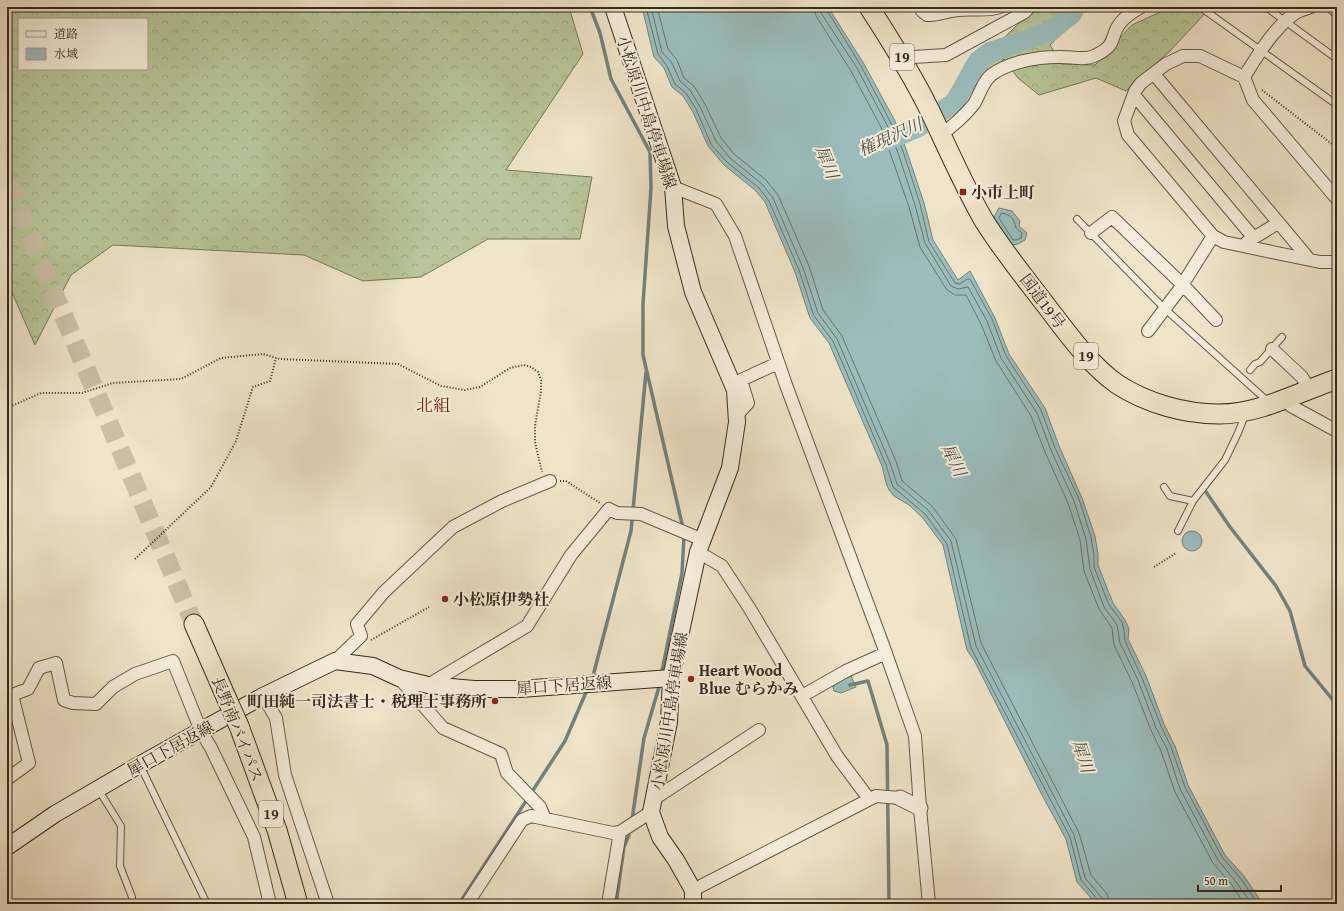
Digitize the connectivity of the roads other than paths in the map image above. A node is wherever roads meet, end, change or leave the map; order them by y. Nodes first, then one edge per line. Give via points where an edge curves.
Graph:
1 (613, 7) edge
2 (869, 7) edge
3 (923, 7) edge
4 (1000, 7) edge
5 (1029, 7) edge
6 (1141, 7) edge
7 (1266, 7) edge
8 (1311, 7) edge
9 (1332, 7) edge
10 (1203, 9) dead end
11 (1337, 11) edge
12 (1285, 21) junction
13 (1260, 51) junction
14 (1337, 59) edge
15 (904, 60) junction
16 (1154, 74) junction
17 (1244, 77) junction
18 (1134, 95) junction
19 (1337, 105) edge
20 (936, 124) junction
21 (673, 187) junction
22 (1337, 199) edge
23 (1076, 219) dead end
24 (1278, 223) junction
25 (1091, 233) junction
26 (1213, 236) junction
27 (1253, 237) junction
28 (1242, 245) junction
29 (1309, 259) junction
30 (1337, 262) edge
31 (1183, 284) junction
32 (1166, 310) junction
33 (1216, 320) dead end
34 (1148, 331) dead end
35 (1282, 337) dead end
36 (1272, 349) junction
37 (778, 363) junction
38 (1250, 370) dead end
39 (1337, 379) edge
40 (1310, 389) junction
41 (1264, 398) dead end
42 (1284, 399) junction
43 (1246, 412) junction
44 (736, 416) junction
45 (1337, 431) edge
46 (550, 481) road end
47 (1164, 487) dead end
48 (1193, 501) junction
49 (1178, 531) dead end
50 (700, 546) junction
51 (194, 624) tunnel mouth
52 (886, 653) junction
53 (335, 661) junction
54 (399, 678) junction
55 (671, 678) junction
56 (428, 685) junction
57 (263, 696) junction
58 (802, 696) junction
59 (759, 730) dead end
60 (201, 731) junction
61 (139, 764) junction
62 (7, 779) edge
63 (98, 790) junction
64 (873, 798) junction
65 (900, 798) joint
66 (653, 806) junction
67 (920, 808) junction
68 (545, 819) junction
69 (620, 832) junction
70 (7, 847) edge
71 (693, 897) edge
72 (132, 904) edge
73 (208, 904) edge
74 (270, 904) edge
75 (298, 904) edge
76 (328, 904) edge
77 (467, 904) edge
78 (608, 904) edge
79 (929, 904) edge

1 - 21 main road, 小松原川中島停車場線
2 - 15 highway, 国道19号 / 19
3 - 4 street via 922,11 927,15
5 - 15 street via 946,55
6 - 20 street via 1121,22 1112,44 1093,57 1058,57 1008,65 985,82 974,104 961,118
7 - 12 lane
8 - 12 street via 1295,13
9 - 11 street
10 - 13 lane
12 - 13 street
12 - 14 lane
13 - 17 street
13 - 19 lane
15 - 20 highway, 国道19号 / 19
16 - 17 street via 1166,64 1183,56 1200,56
16 - 18 street via 1141,83
16 - 24 street
17 - 22 street via 1253,100
18 - 26 street via 1124,121 1128,135
18 - 27 street
20 - 43 highway, 国道19号 / 19 via 984,220 1079,349 1097,367 1117,384 1163,405 1207,413
21 - 37 street via 716,204 735,236
21 - 44 main road, 小松原川中島停車場線 via 676,226 693,292 735,390
23 - 25 lane
24 - 27 street
24 - 29 street
25 - 31 street via 1112,217
25 - 32 lane
26 - 28 street via 1224,242
26 - 31 street
27 - 28 street
28 - 29 street
29 - 30 street
31 - 32 street
31 - 33 street
32 - 34 street
32 - 41 lane
35 - 36 lane
36 - 38 lane
36 - 40 street via 1302,377
37 - 44 street via 741,380 748,403
37 - 52 street via 822,487
39 - 40 highway, 国道19号 / 19
40 - 42 highway, 国道19号 / 19
42 - 43 highway, 国道19号 / 19
42 - 45 street via 1291,406
43 - 48 lane via 1225,460
44 - 50 main road, 小松原川中島停車場線 via 730,468
46 - 53 street via 502,501 453,527 384,592 357,624 361,636
47 - 48 lane via 1170,496
48 - 49 lane
50 - 55 main road, 小松原川中島停車場線
50 - 56 street via 641,514 616,513 609,509 571,555 527,626
50 - 58 street via 722,566
51 - 75 highway, 長野南バイパス / 19, bridge via 239,726 277,830
52 - 58 street via 846,671
52 - 67 street via 915,736
53 - 54 main road, 犀口下居返線 via 372,666
53 - 57 main road, 犀口下居返線
54 - 56 main road, 犀口下居返線
54 - 68 street via 443,728 501,754 507,773 540,807
55 - 56 main road, 犀口下居返線 via 520,688 474,689
55 - 66 main road, 小松原川中島停車場線 via 669,722
57 - 60 main road, 犀口下居返線
57 - 76 street via 276,718 285,775
58 - 64 street via 837,756
59 - 66 street
60 - 61 main road, 犀口下居返線
60 - 62 street via 173,661 135,674 113,687 96,704 64,700 56,663 39,668 28,689 12,695 29,763
60 - 74 street via 254,837
61 - 63 main road, 犀口下居返線
61 - 73 lane
63 - 70 main road, 犀口下居返線 via 55,814
63 - 72 lane via 121,826 120,866 132,897
64 - 65 street
64 - 71 street
65 - 67 street
66 - 69 street
66 - 71 main road, 小松原川中島停車場線 via 660,837 676,860
67 - 79 street
68 - 69 street via 613,833
68 - 77 street via 531,816 522,820
69 - 78 street

